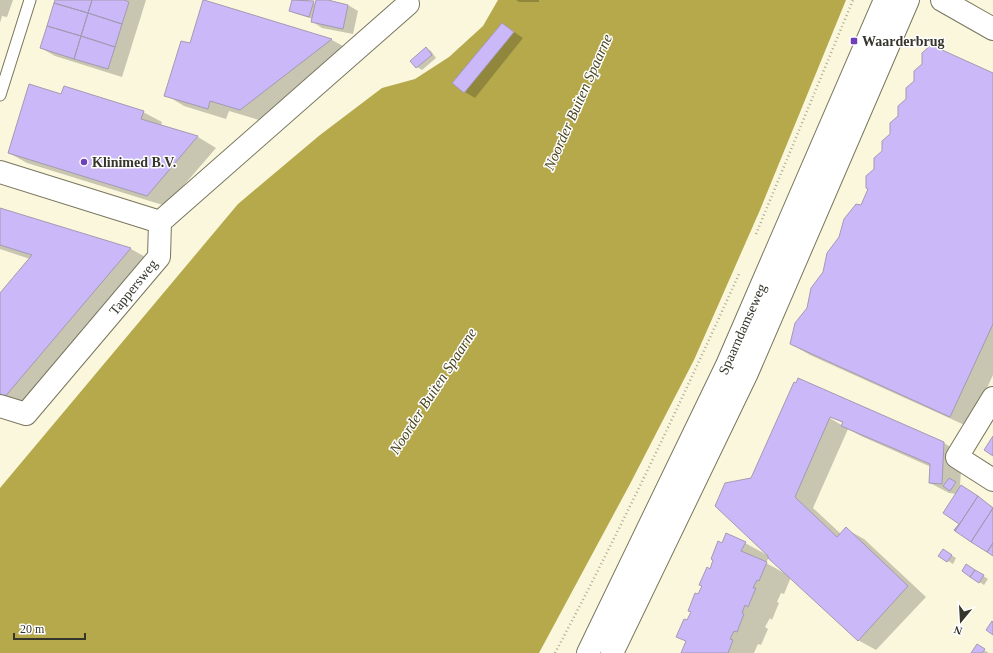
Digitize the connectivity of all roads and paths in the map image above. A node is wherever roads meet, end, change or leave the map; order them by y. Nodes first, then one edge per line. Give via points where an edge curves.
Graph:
1 (30, 0) edge
2 (853, 0) edge
3 (885, 0) edge
4 (908, 0) edge
5 (942, 0) edge
6 (399, 2) edge
7 (993, 29) edge
8 (0, 95) edge
9 (0, 172) edge
10 (160, 222) junction
11 (755, 237) dead end
12 (740, 273) dead end
13 (993, 398) edge
14 (0, 406) edge
15 (993, 480) edge
16 (555, 653) edge
17 (588, 653) edge
18 (612, 653) edge

1 - 8 lane
2 - 11 path
3 - 17 main road, Spaarndamseweg via 727,365
4 - 18 main road, Spaarndamseweg via 747,374
5 - 7 main road
6 - 10 main road
9 - 10 main road
10 - 14 main road, Tappersweg via 159,257 26,414
12 - 16 path via 601,566
13 - 15 main road via 957,457

